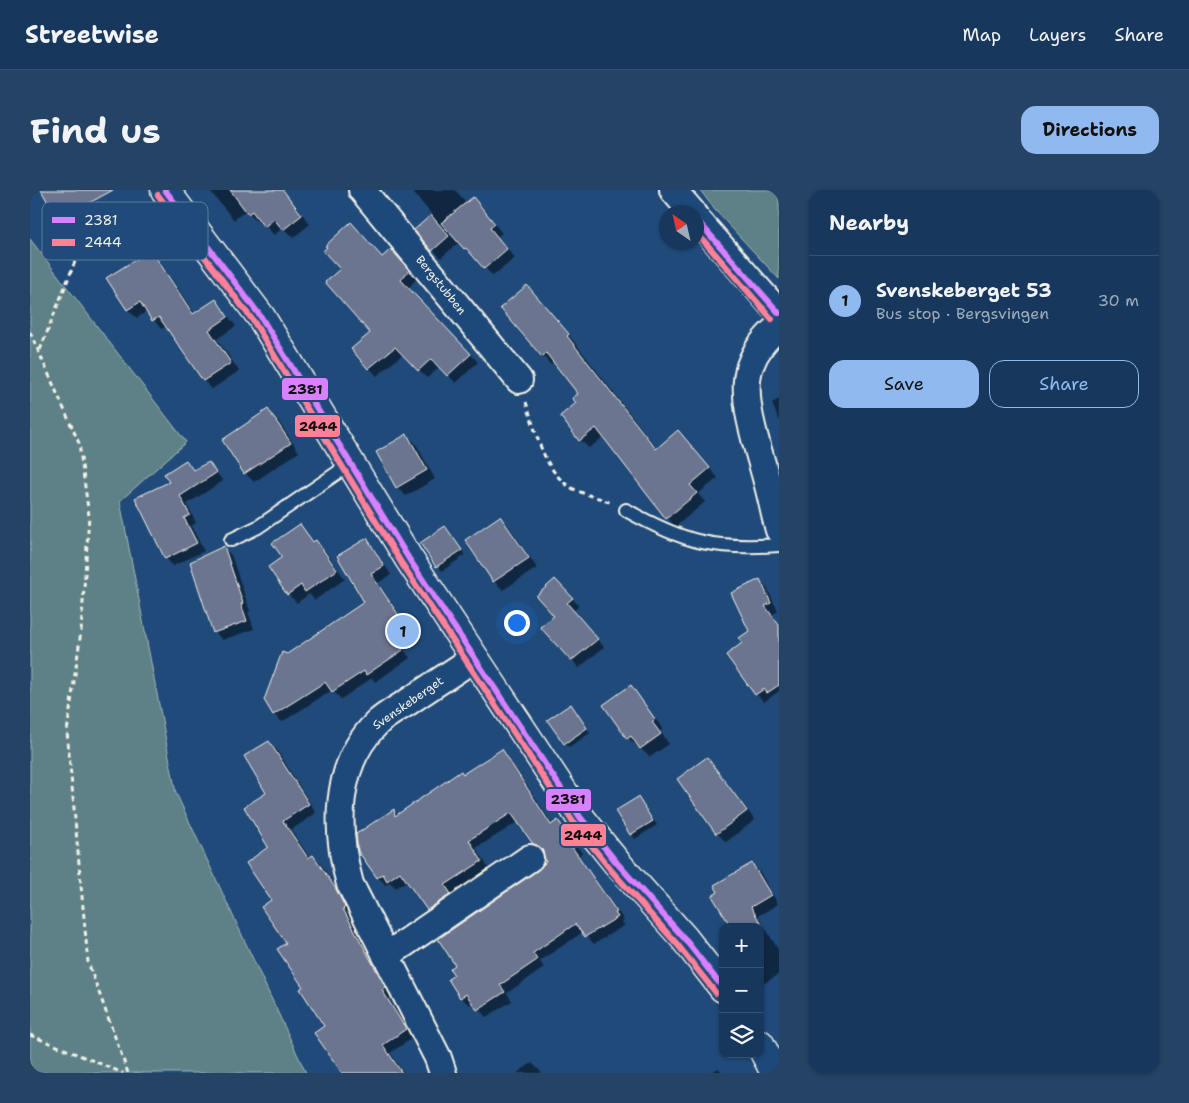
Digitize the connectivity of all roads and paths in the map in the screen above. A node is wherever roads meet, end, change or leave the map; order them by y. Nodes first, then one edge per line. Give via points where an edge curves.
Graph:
1 (362, 190) edge
2 (673, 190) edge
3 (686, 205) edge
4 (704, 227) edge
5 (208, 256) edge
6 (76, 260) edge
7 (779, 313) edge
8 (779, 326) edge
9 (30, 332) edge
10 (39, 351) junction
11 (519, 380) joint
12 (350, 464) junction
13 (626, 510) joint
14 (779, 530) edge
15 (232, 540) dead end
16 (779, 545) edge
17 (474, 658) junction
18 (530, 858) dead end
19 (386, 956) junction
20 (719, 983) edge
21 (30, 1035) edge
22 (764, 1052) edge
23 (123, 1073) edge
24 (128, 1073) edge
25 (443, 1073) edge
26 (775, 1073) edge

1 - 11 street, Bergstubben
2 - 3 street
4 - 7 street
5 - 12 street via 261,317
6 - 10 path
8 - 14 street via 755,354 746,385 755,438
9 - 10 path
10 - 24 path via 79,442 88,507 81,631 67,732 88,962
11 - 13 path via 545,459 556,475 569,486
12 - 15 lane via 258,527
12 - 17 street
13 - 16 lane via 678,536 706,544
17 - 19 street, Svenskeberget via 378,722 350,761 340,813 342,855 350,884
17 - 20 street via 580,817
18 - 19 street
19 - 25 street, Svenskeberget
21 - 23 path
22 - 26 street

